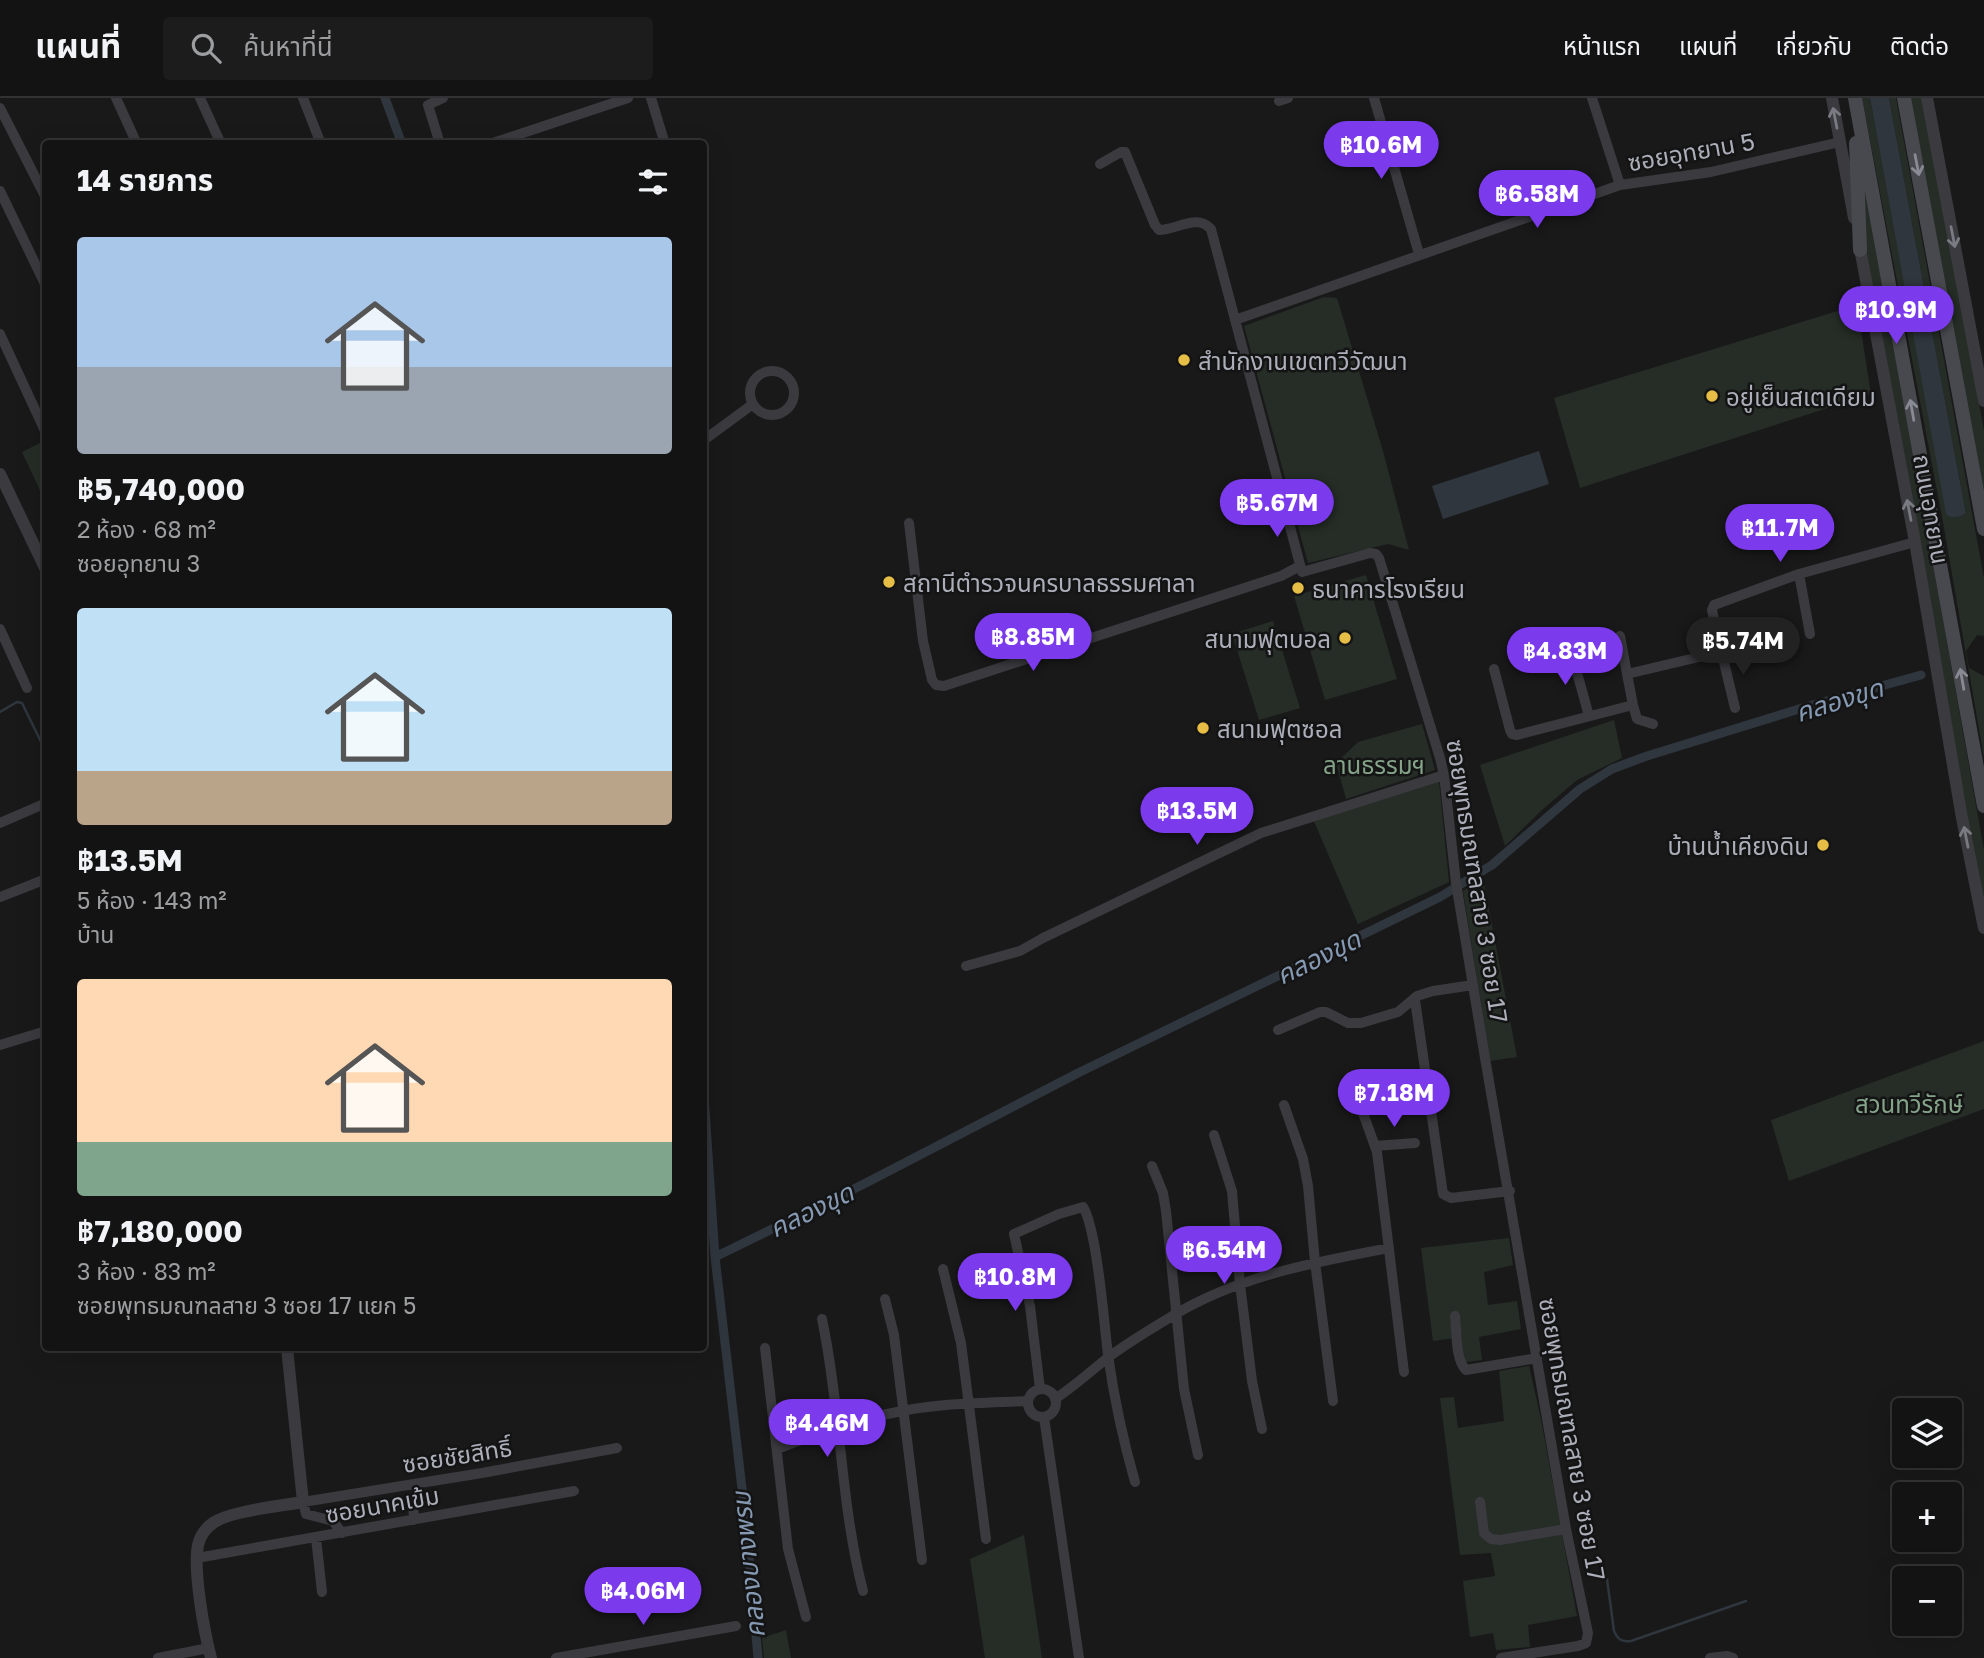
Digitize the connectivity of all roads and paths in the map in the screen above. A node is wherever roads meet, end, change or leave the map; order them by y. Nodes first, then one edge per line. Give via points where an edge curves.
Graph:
1 (116, 98) edge
2 (200, 98) edge
3 (303, 98) edge
4 (443, 98) edge
5 (628, 98) edge
6 (650, 98) edge
7 (1374, 98) edge
8 (1592, 98) edge
9 (1832, 98) edge
10 (1855, 98) edge
11 (1904, 98) edge
12 (1927, 98) edge
13 (0, 108) edge
14 (1858, 116) junction
15 (135, 140) edge
16 (219, 140) edge
17 (319, 140) edge
18 (439, 140) edge
19 (502, 140) edge
20 (664, 140) edge
21 (1840, 142) junction
22 (1100, 164) dead end
23 (1620, 185) junction
24 (42, 190) edge
25 (0, 191) edge
26 (1860, 250) junction
27 (1419, 254) junction
28 (42, 278) edge
29 (1235, 320) junction
30 (0, 334) edge
31 (1984, 401) edge
32 (753, 404) junction
33 (42, 421) edge
34 (707, 438) edge
35 (0, 474) edge
36 (909, 523) dead end
37 (1984, 529) edge
38 (1915, 542) junction
39 (42, 562) edge
40 (1300, 566) junction
41 (1798, 574) junction
42 (0, 629) edge
43 (1810, 634) dead end
44 (1620, 636) dead end
45 (1571, 651) dead end
46 (1719, 654) junction
47 (1494, 669) dead end
48 (1627, 674) junction
49 (27, 688) dead end
50 (1633, 705) junction
51 (1735, 708) dead end
52 (1589, 716) junction
53 (1653, 724) dead end
54 (1444, 775) junction
55 (42, 805) edge
56 (1984, 806) edge
57 (0, 823) edge
58 (42, 881) edge
59 (0, 897) edge
60 (1984, 928) edge
61 (966, 966) dead end
62 (1474, 985) junction
63 (1415, 1000) junction
64 (1278, 1030) dead end
65 (42, 1032) edge
66 (0, 1045) edge
67 (1350, 1077) dead end
68 (1284, 1105) dead end
69 (1214, 1135) dead end
70 (1415, 1143) dead end
71 (1375, 1146) junction
72 (1152, 1166) dead end
73 (1510, 1191) junction
74 (1388, 1248) junction
75 (1315, 1262) junction
76 (943, 1269) dead end
77 (1240, 1284) junction
78 (885, 1299) dead end
79 (1176, 1314) junction
80 (1455, 1316) dead end
81 (822, 1319) dead end
82 (765, 1348) dead end
83 (287, 1351) edge
84 (1108, 1357) junction
85 (1537, 1358) junction
86 (1404, 1372) dead end
87 (1040, 1389) junction
88 (1055, 1399) junction
89 (1028, 1401) junction
90 (1333, 1401) dead end
91 (970, 1403) junction
92 (904, 1411) junction
93 (1044, 1417) junction
94 (838, 1426) junction
95 (1262, 1429) dead end
96 (617, 1448) dead end
97 (777, 1449) junction
98 (1198, 1455) dead end
99 (1135, 1482) dead end
100 (416, 1484) junction
101 (574, 1491) dead end
102 (303, 1502) junction
103 (1480, 1502) dead end
104 (414, 1520) junction
105 (1566, 1529) junction
106 (342, 1533) junction
107 (316, 1538) junction
108 (986, 1539) dead end
109 (197, 1559) junction
110 (922, 1560) dead end
111 (863, 1591) dead end
112 (322, 1592) dead end
113 (806, 1617) dead end
114 (736, 1626) dead end
115 (210, 1653) edge
116 (158, 1658) edge
117 (556, 1658) edge
118 (1079, 1658) edge
119 (1502, 1658) edge
120 (1710, 1658) edge
121 (1733, 1658) edge

1 - 15 street
2 - 16 street
3 - 17 street
4 - 18 street via 428,104
5 - 19 street
6 - 20 street
7 - 27 street
8 - 23 street
21 -> 9 street, ถนนอุทยาน
10 - 14 main road, ถนนอุทยาน
11 -> 37 main road, ถนนอุทยาน
12 -> 31 street
13 - 24 street
14 - 26 main road
56 -> 14 main road, ถนนอุทยาน
21 - 23 street, ซอยอุทยาน 5 via 1711,172
21 - 26 street, ถนนอุทยาน
22 - 29 street via 1125,152 1159,230 1193,222 1211,229
23 - 27 street, ซอยอุทยาน 5
25 - 28 street
38 -> 26 street, ถนนอุทยาน
27 - 29 street, ซอยอุทยาน 5
29 - 40 street
30 - 33 street
32 - 32 street via 751,389 760,374 780,373 791,383 791,404 783,412 768,414
32 - 34 street
35 - 39 street
36 - 40 street via 923,641 932,680 944,686
38 - 41 street
60 -> 38 street, ถนนอุทยาน
40 - 54 street, ซอยพุทธมณฑลสาย 3 ซอย 17 via 1302,572 1364,555 1380,558
41 - 43 street
41 - 46 street via 1714,605 1719,641 1714,648
42 - 49 street
44 - 48 street
45 - 52 street
46 - 48 street
46 - 51 street
47 - 52 street via 1512,734
48 - 50 street
50 - 52 street
50 - 53 street via 1637,719
54 - 61 street via 1261,832 1020,951
54 - 62 street, ซอยพุทธมณฑลสาย 3 ซอย 17 via 1455,883
55 - 57 street
58 - 59 street
62 - 63 street via 1433,991
62 - 73 street, ซอยพุทธมณฑลสาย 3 ซอย 17
63 - 64 street via 1398,1012 1362,1023 1348,1023 1320,1012
63 - 73 street via 1443,1194 1451,1198
65 - 66 street
67 - 71 street
68 - 75 street via 1303,1159
69 - 77 street via 1232,1191
70 - 71 street
71 - 74 street
72 - 79 street via 1166,1211
73 - 85 street, ซอยพุทธมณฑลสาย 3 ซอย 17
74 - 75 street
74 - 86 street
75 - 77 street
75 - 90 street
76 - 91 street
77 - 79 street
77 - 95 street
78 - 92 street
79 - 84 street
79 - 98 street via 1184,1389
80 - 85 street via 1460,1360 1466,1370
81 - 94 street
82 - 97 street
83 - 102 street
84 - 87 street via 1094,1249 1084,1208 1078,1207 1014,1234 1030,1306
84 - 88 street
84 - 99 street
85 - 105 street, ซอยพุทธมณฑลสาย 3 ซอย 17
87 - 88 street via 1051,1392
87 - 89 street via 1033,1391
88 - 93 street via 1053,1410
89 - 91 street
89 - 93 street via 1032,1413
91 - 92 street
91 - 108 street
92 - 94 street
92 - 110 street
93 - 118 street
94 - 97 street
94 - 111 street via 854,1557
96 - 100 street, ซอยชัยสิทธิ์
97 - 113 street via 788,1549
100 - 102 street, ซอยชัยสิทธิ์
100 - 104 street
101 - 104 street, ซอยนาคเข้ม
102 - 106 street via 306,1514 333,1521
102 - 109 street via 215,1521 198,1543
103 - 105 street via 1484,1533 1491,1539
104 - 106 street, ซอยนาคเข้ม
105 - 119 street, ซอยพุทธมณฑลสาย 3 ซอย 17 via 1586,1643
106 - 107 street, ซอยนาคเข้ม
107 - 109 street, ซอยนาคเข้ม
107 - 112 street
109 - 115 street
114 - 117 street
115 - 116 street
120 - 121 street

